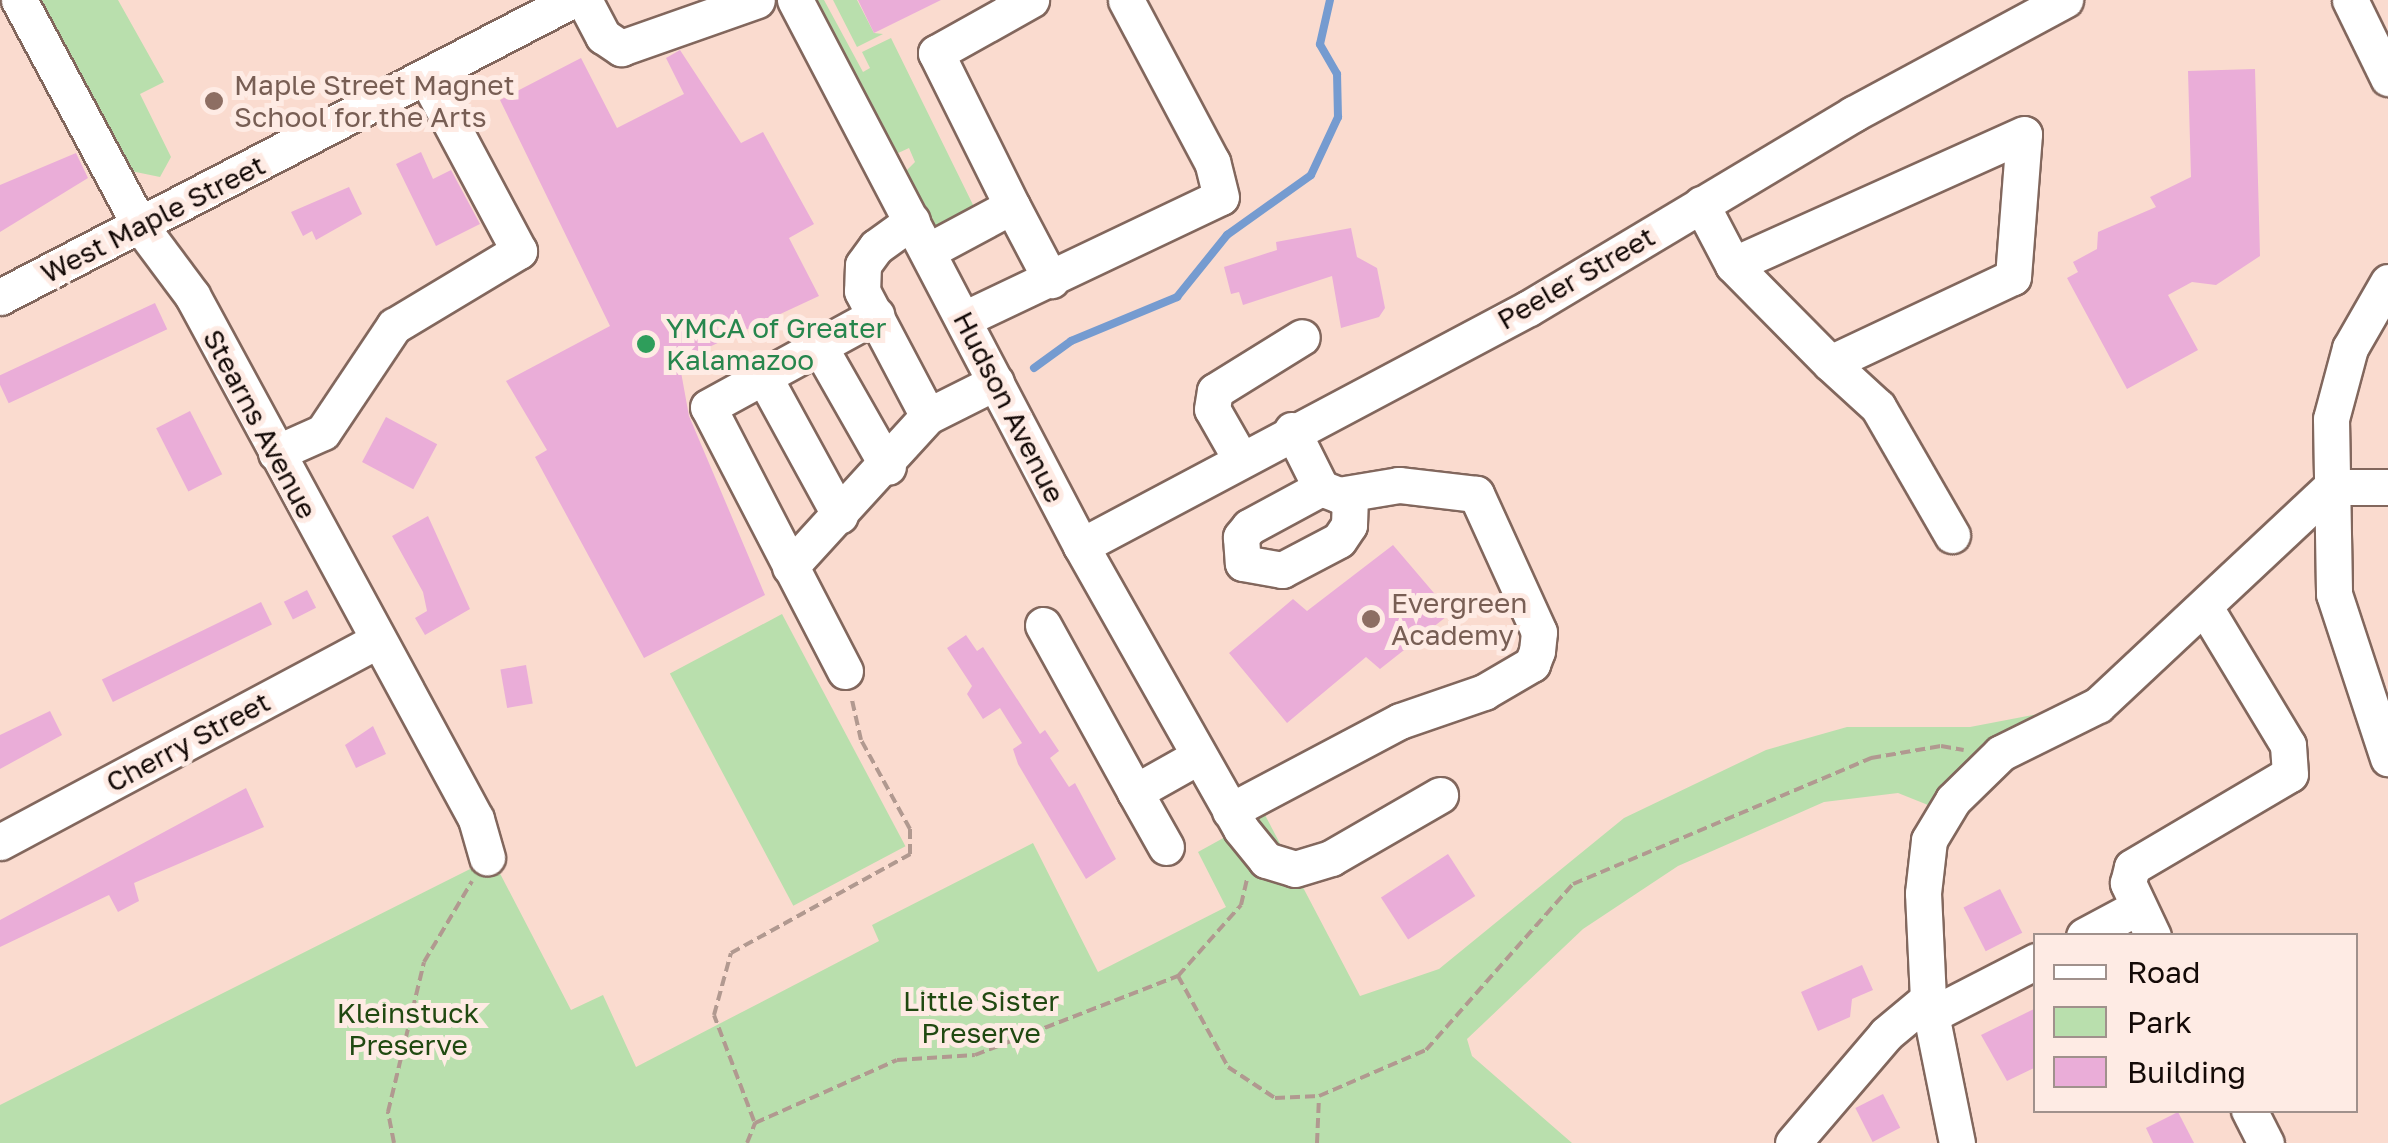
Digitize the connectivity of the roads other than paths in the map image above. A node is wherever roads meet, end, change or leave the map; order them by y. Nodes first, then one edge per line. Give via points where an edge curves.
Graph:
1 (18, 0) edge
2 (572, 0) edge
3 (584, 0) edge
4 (757, 0) edge
5 (795, 0) edge
6 (1030, 0) edge
7 (1126, 0) edge
8 (2064, 0) edge
9 (2350, 0) edge
10 (2382, 32) edge
11 (426, 77) junction
12 (2388, 78) edge
13 (1702, 204) junction
14 (1012, 206) junction
15 (139, 224) junction
16 (920, 236) junction
17 (1732, 265) junction
18 (1050, 280) junction
19 (2388, 282) edge
20 (0, 297) edge
21 (876, 315) junction
22 (964, 319) junction
23 (1302, 337) dead end
24 (819, 346) junction
25 (1830, 363) junction
26 (764, 376) junction
27 (996, 382) junction
28 (928, 416) junction
29 (1292, 430) junction
30 (276, 453) junction
31 (1240, 458) junction
32 (888, 467) junction
33 (2331, 486) junction
34 (2388, 486) edge
35 (840, 516) junction
36 (1952, 536) dead end
37 (1081, 546) junction
38 (790, 566) junction
39 (2206, 609) junction
40 (1042, 625) dead end
41 (376, 642) junction
42 (845, 671) road end
43 (1199, 756) junction
44 (2388, 758) edge
45 (1135, 792) junction
46 (1440, 796) dead end
47 (1230, 811) junction
48 (0, 842) edge
49 (1166, 847) dead end
50 (486, 857) road end
51 (2145, 921) edge
52 (2096, 933) edge
53 (2033, 962) edge
54 (1929, 1007) junction
55 (2250, 1113) edge
56 (1792, 1143) edge
57 (1957, 1143) edge
58 (2266, 1143) edge

1 - 15 street, Stearns Avenue
2 - 11 street, West Maple Street
3 - 4 street via 603,36 622,48
5 - 16 street, Hudson Avenue
6 - 14 street via 936,54
7 - 18 street via 1224,191 1205,208
8 - 13 street, Peeler Street
9 - 10 street
10 - 12 street
11 - 15 street, West Maple Street
11 - 30 street via 519,251 394,326 324,432
13 - 17 street
13 - 29 street, Peeler Street via 1529,308
14 - 16 street
14 - 18 street
15 - 20 street, West Maple Street
15 - 30 street, Stearns Avenue via 192,295
16 - 21 street via 863,265 862,292
16 - 22 street, Hudson Avenue
17 - 25 street
17 - 25 street via 2024,134 2013,277
18 - 22 street
19 - 33 street via 2338,383
21 - 24 street
21 - 28 street
22 - 27 street, Hudson Avenue
23 - 31 street via 1214,391 1212,410
24 - 26 street
24 - 32 street
25 - 36 street via 1878,407
26 - 35 street
26 - 38 street via 708,407
27 - 28 street
27 - 37 street, Hudson Avenue
28 - 32 street
29 - 31 street, Peeler Street
29 - 47 street via 1336,491 1399,486 1476,494 1539,632 1537,651 1532,664 1484,692 1400,721
30 - 41 street, Stearns Avenue
31 - 37 street, Peeler Street
32 - 35 street
33 - 34 street
33 - 39 street
33 - 44 street via 2334,594
35 - 38 street
37 - 43 street, Hudson Avenue
38 - 42 street
39 - 51 street via 2288,744 2290,774 2132,868 2128,882
39 - 54 street via 2098,706 1996,756 1952,800 1929,840
40 - 45 street
41 - 48 street, Cherry Street
41 - 50 street, Stearns Avenue via 476,819
43 - 45 street
43 - 47 street, Hudson Avenue
45 - 49 street
46 - 47 street, Hudson Avenue via 1313,865 1278,865
51 - 52 street
53 - 54 street
54 - 56 street via 1886,1034
54 - 57 street
55 - 58 street

